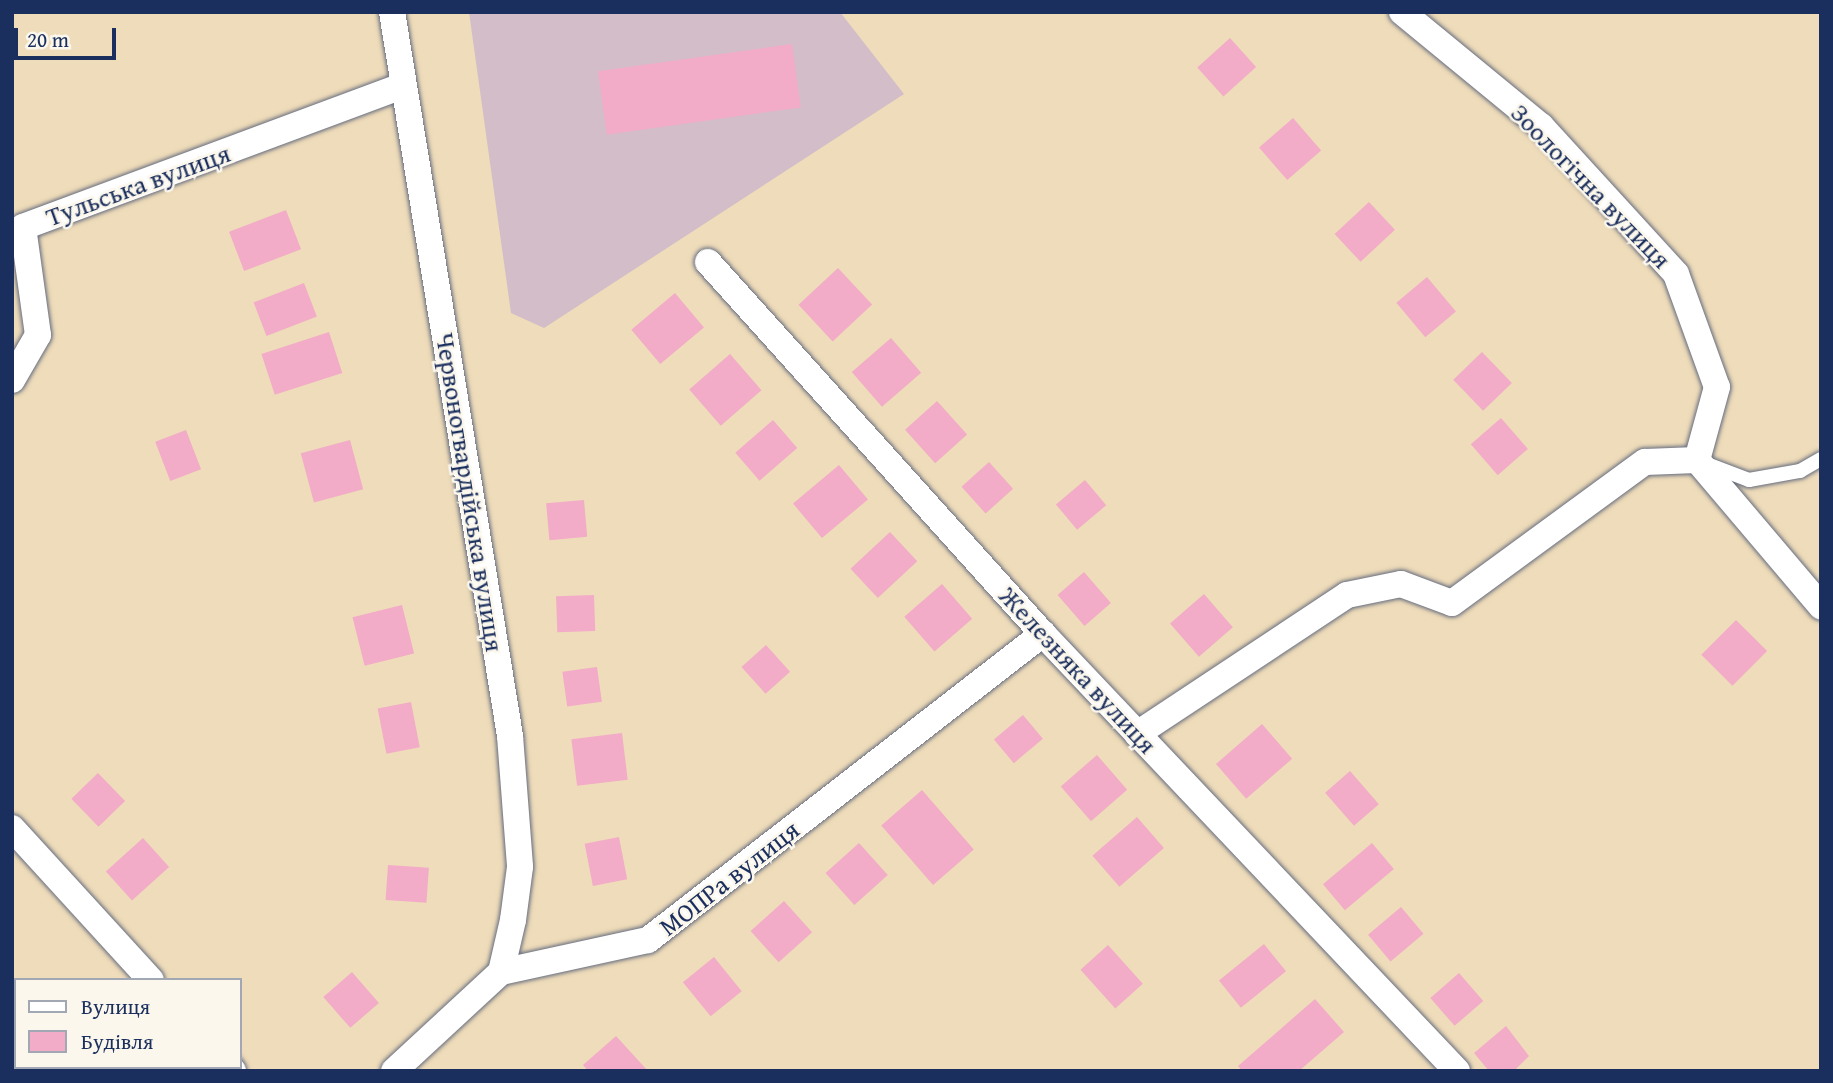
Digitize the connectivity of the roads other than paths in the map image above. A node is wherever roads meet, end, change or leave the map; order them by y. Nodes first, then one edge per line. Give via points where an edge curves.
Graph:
1 (392, 12) edge
2 (1402, 12) edge
3 (403, 86) junction
4 (708, 262) dead end
5 (12, 380) edge
6 (1821, 458) edge
7 (1697, 460) junction
8 (1821, 606) edge
9 (1043, 634) junction
10 (1137, 734) junction
11 (12, 828) edge
12 (501, 972) junction
13 (148, 978) edge
14 (394, 1071) edge
15 (1457, 1071) edge

1 - 3 street, Червоногвардійська вулиця
2 - 7 street, Зоологічна вулиця via 1541,126 1676,274 1717,387
3 - 5 street, Тульська вулиця via 23,227 38,335
3 - 12 street, Червоногвардійська вулиця via 510,736 520,867
4 - 9 street, Железняка вулиця
6 - 7 lane via 1800,471 1749,480
7 - 8 street
7 - 10 street via 1645,462 1452,603 1401,584 1347,595
9 - 10 street, Железняка вулиця
9 - 12 street, МОПРа вулиця via 648,940
10 - 15 street, Железняка вулиця
11 - 13 street
12 - 14 street

